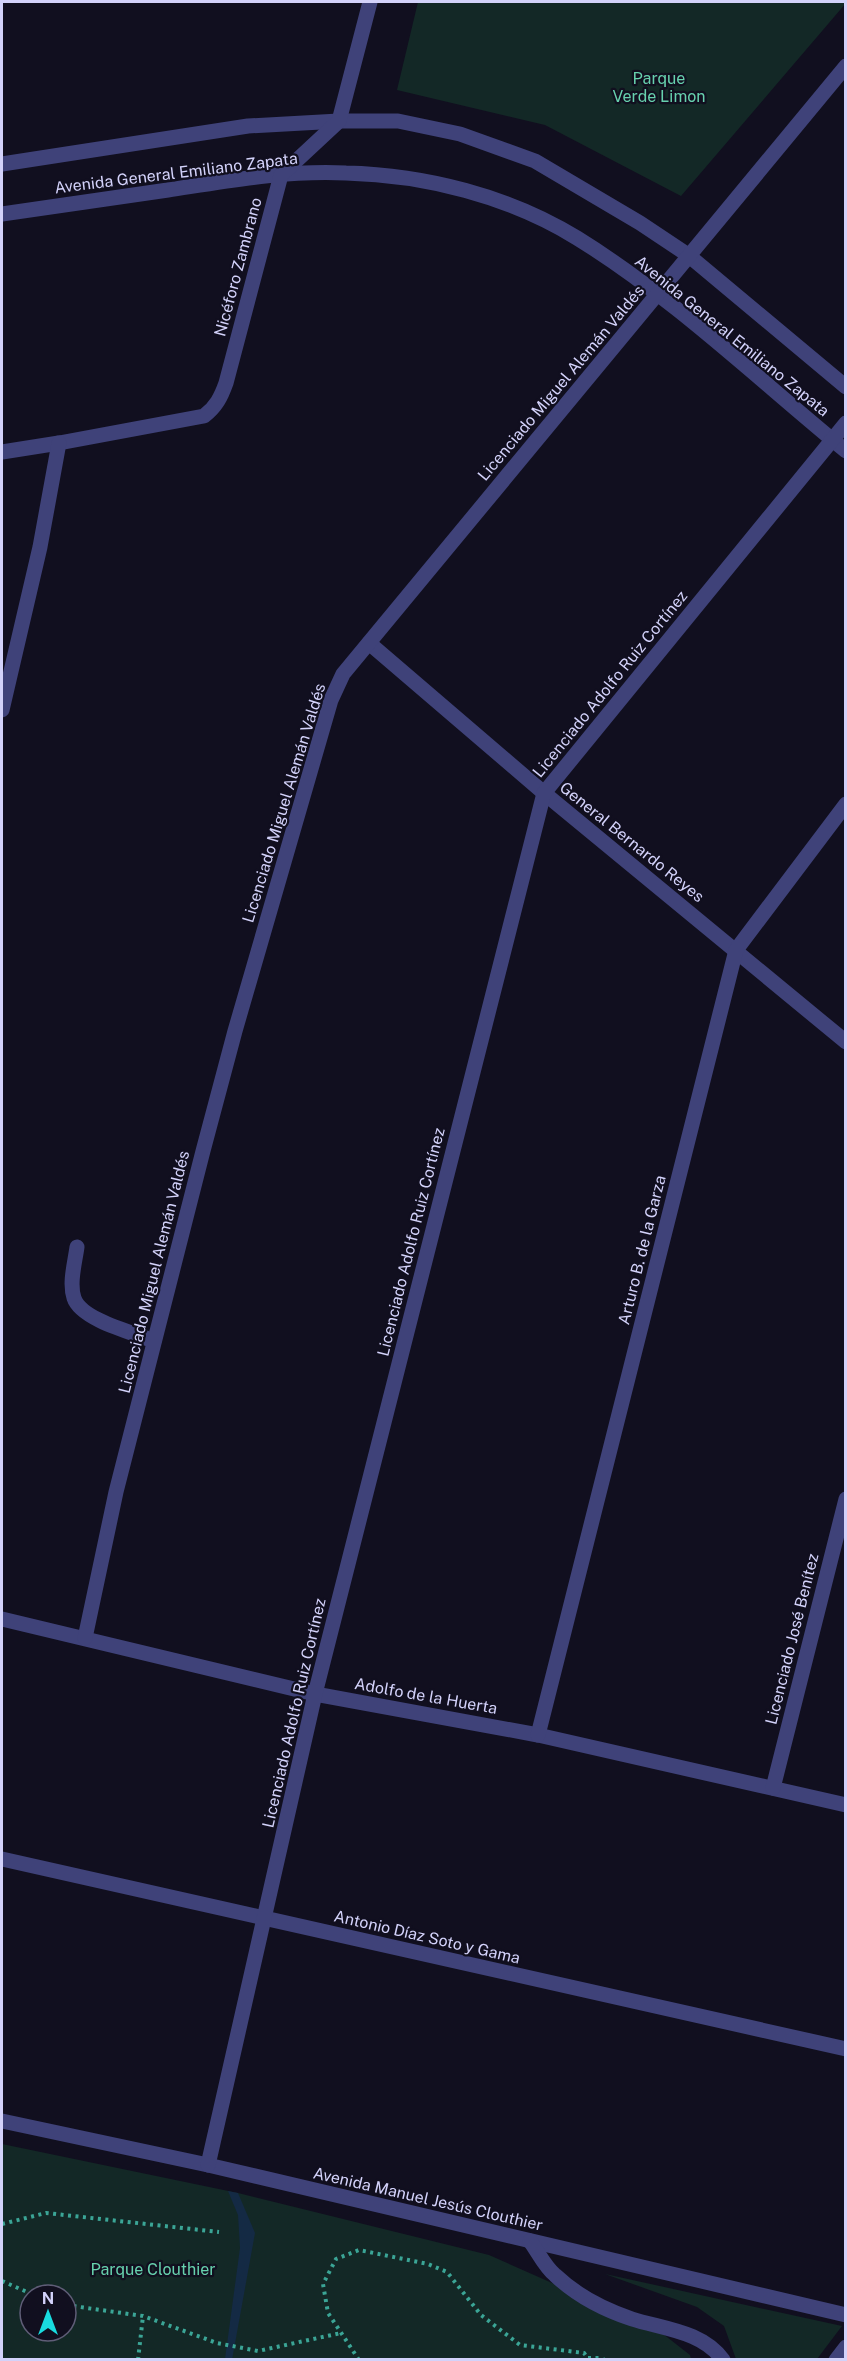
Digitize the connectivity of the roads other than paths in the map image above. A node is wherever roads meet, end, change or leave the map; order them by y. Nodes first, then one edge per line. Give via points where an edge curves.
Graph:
1 (369, 2) edge
2 (846, 66) edge
3 (339, 121) junction
4 (2, 164) edge
5 (281, 175) junction
6 (2, 214) edge
7 (688, 255) junction
8 (657, 294) junction
9 (846, 387) edge
10 (846, 423) edge
11 (832, 440) junction
12 (59, 444) junction
13 (846, 451) edge
14 (2, 452) edge
15 (369, 643) junction
16 (2, 710) edge
17 (544, 793) junction
18 (846, 804) edge
19 (736, 950) junction
20 (846, 1042) edge
21 (77, 1247) dead end
22 (154, 1341) junction
23 (846, 1499) edge
24 (2, 1618) edge
25 (85, 1638) junction
26 (315, 1694) junction
27 (538, 1735) junction
28 (773, 1788) junction
29 (846, 1805) edge
30 (2, 1859) edge
31 (264, 1919) junction
32 (846, 2049) edge
33 (2, 2121) edge
34 (208, 2165) junction
35 (530, 2241) junction
36 (846, 2315) edge
37 (846, 2347) edge
38 (723, 2360) edge
39 (836, 2360) edge

1 - 3 street
2 - 7 street, Licenciado Miguel Alemán Valdés
3 - 4 street, Avenida General Emiliano Zapata via 248,126
3 - 5 street
3 - 7 street, Avenida General Emiliano Zapata via 398,121 460,134 535,161
5 - 6 street, Avenida General Emiliano Zapata
5 - 8 street, Avenida General Emiliano Zapata via 344,172 397,176 470,191 530,214 577,238
5 - 12 street, Nicéforo Zambrano via 226,383 212,410 204,416
7 - 8 street, Licenciado Miguel Alemán Valdés
7 - 9 street, Avenida General Emiliano Zapata
8 - 11 street, Avenida General Emiliano Zapata
8 - 15 street, Licenciado Miguel Alemán Valdés
10 - 11 street, Licenciado Adolfo Ruiz Cortínez
11 - 13 street, Avenida General Emiliano Zapata
11 - 17 street, Licenciado Adolfo Ruiz Cortínez
12 - 14 street
12 - 16 street via 40,547
15 - 17 street, General Bernardo Reyes
15 - 22 street, Licenciado Miguel Alemán Valdés via 343,674 332,700 235,1030
17 - 19 street, General Bernardo Reyes
17 - 26 street, Licenciado Adolfo Ruiz Cortínez
18 - 19 street, Arturo B. de la Garza
19 - 20 street, General Bernardo Reyes
19 - 27 street, Arturo B. de la Garza
21 - 22 street via 72,1290 81,1310
22 - 25 street, Licenciado Miguel Alemán Valdés
23 - 28 street, Licenciado José Benítez
24 - 25 street, Adolfo de la Huerta
25 - 26 street, Adolfo de la Huerta
26 - 27 street, Adolfo de la Huerta
26 - 31 street, Licenciado Adolfo Ruiz Cortínez
27 - 28 street, Adolfo de la Huerta
28 - 29 street, Adolfo de la Huerta
30 - 31 street, Antonio Díaz Soto y Gama
31 - 32 street, Antonio Díaz Soto y Gama
31 - 34 street, Licenciado Adolfo Ruiz Cortínez
33 - 34 street, Avenida Manuel Jesús Clouthier
34 - 35 street, Avenida Manuel Jesús Clouthier
35 - 36 street, Avenida Manuel Jesús Clouthier
35 - 38 street via 554,2275 589,2300 705,2342
37 - 39 street

